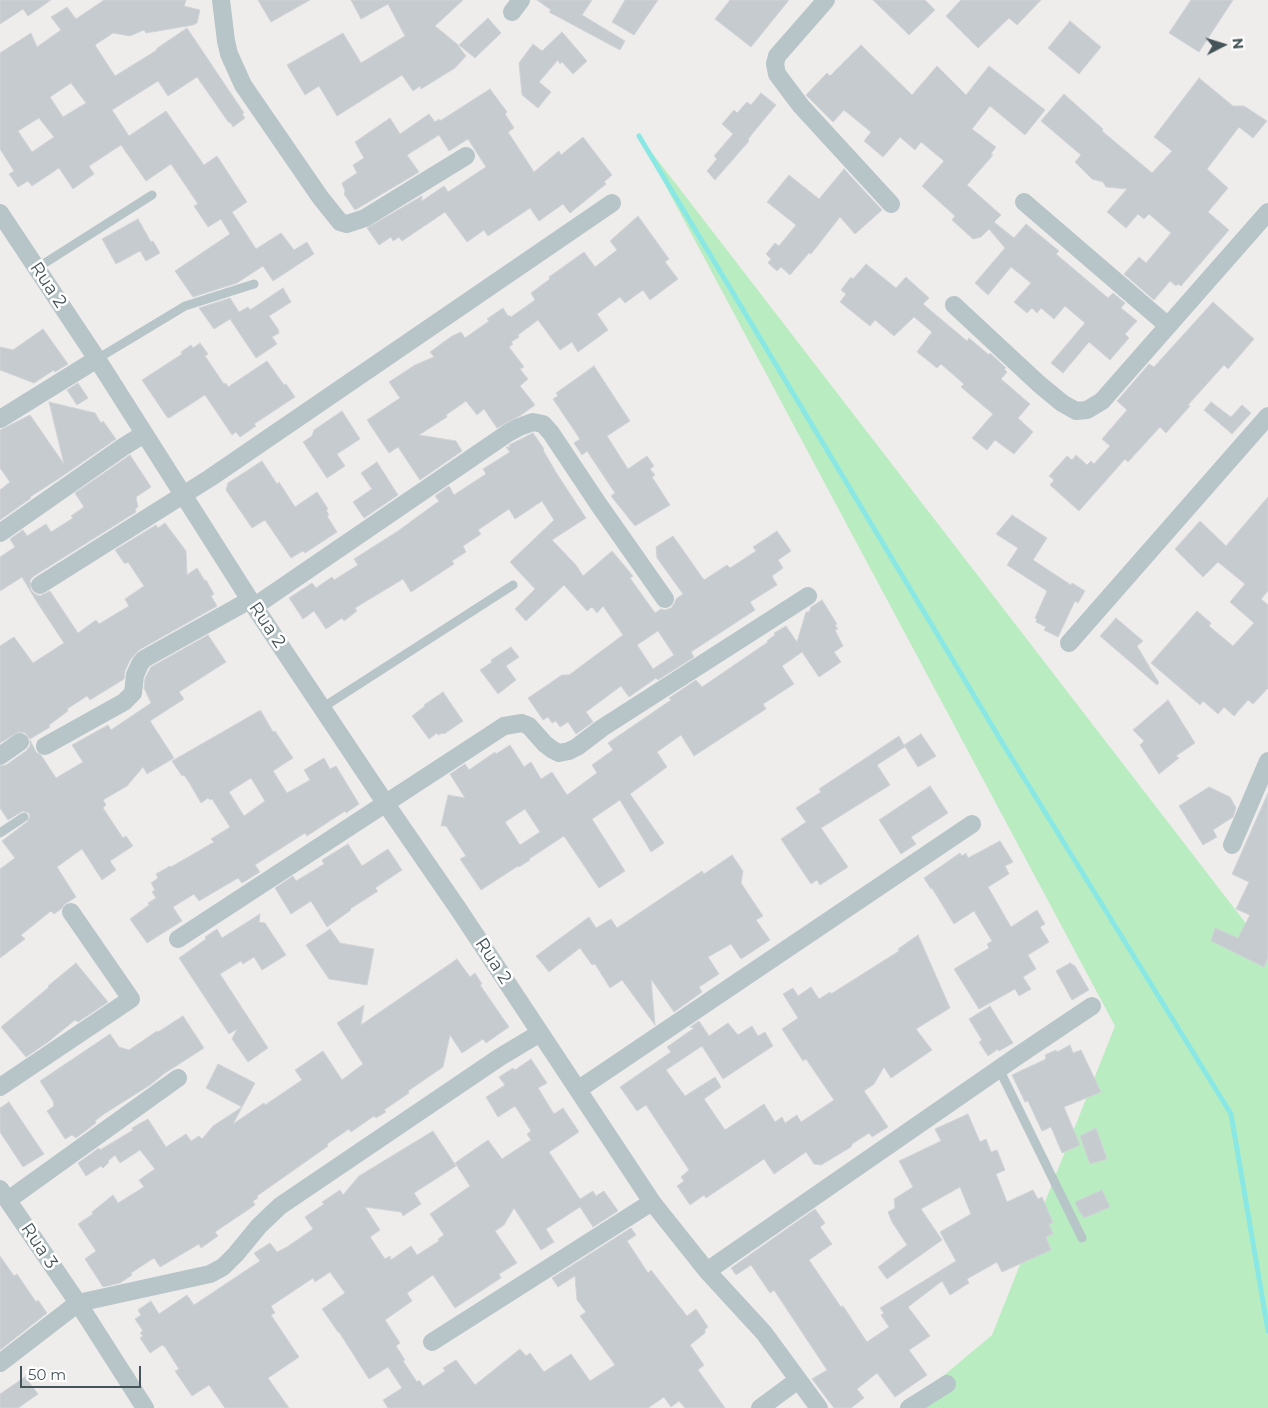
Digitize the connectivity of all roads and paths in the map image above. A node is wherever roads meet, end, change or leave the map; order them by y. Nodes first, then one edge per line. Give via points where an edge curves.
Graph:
1 (221, 0) edge
2 (826, 0) edge
3 (466, 156) dead end
4 (152, 195) dead end
5 (1024, 202) dead end
6 (612, 203) dead end
7 (891, 204) dead end
8 (1268, 212) edge
9 (0, 213) edge
10 (37, 268) junction
11 (254, 284) dead end
12 (954, 305) dead end
13 (1167, 325) junction
14 (97, 359) junction
15 (1268, 416) edge
16 (0, 419) edge
17 (144, 434) junction
18 (183, 496) junction
19 (0, 533) edge
20 (40, 585) dead end
21 (513, 585) dead end
22 (808, 596) dead end
23 (664, 599) dead end
24 (252, 603) junction
25 (1069, 643) dead end
26 (322, 708) junction
27 (20, 742) dead end
28 (45, 746) dead end
29 (0, 756) edge
30 (1268, 761) edge
31 (386, 804) junction
32 (24, 816) dead end
33 (972, 824) dead end
34 (0, 832) edge
35 (1232, 845) dead end
36 (72, 912) dead end
37 (178, 939) dead end
38 (1092, 1006) dead end
39 (540, 1033) junction
40 (999, 1069) junction
41 (178, 1078) dead end
42 (0, 1087) edge
43 (578, 1089) junction
44 (4, 1194) edge
45 (652, 1202) junction
46 (1082, 1238) dead end
47 (708, 1271) junction
48 (78, 1303) junction
49 (432, 1342) dead end
50 (0, 1363) edge
51 (798, 1380) junction
52 (947, 1384) dead end
53 (145, 1408) edge
54 (760, 1408) edge
55 (819, 1408) edge
56 (909, 1408) edge

1 - 3 street via 228,48 243,85 324,204 340,222 347,224 365,218
2 - 7 street via 777,56 777,74 801,106
4 - 10 lane
5 - 13 street
6 - 18 street
8 - 13 street
9 - 10 street, Rua 2
10 - 14 street, Rua 2
11 - 14 lane via 185,306
12 - 13 street via 1039,384 1076,411 1087,410 1102,401
14 - 16 street
14 - 17 street, Rua 2
15 - 25 street
17 - 18 street, Rua 2
17 - 19 street
18 - 20 street
18 - 24 street, Rua 2
21 - 26 lane
22 - 31 street via 569,752 558,753 529,726 514,723 495,731
23 - 24 street via 551,433 543,424 533,422 508,433
24 - 26 street, Rua 2
24 - 28 street via 144,659 135,675 132,693 124,702
26 - 31 street, Rua 2
27 - 29 street
30 - 35 street
31 - 37 street
31 - 39 street, Rua 2
32 - 34 lane
33 - 43 street
36 - 42 street via 131,999
38 - 40 street
39 - 43 street, Rua 2
39 - 48 street via 280,1206 223,1267 210,1274
40 - 46 lane
40 - 47 street
41 - 44 street
43 - 45 street, Rua 2
44 - 48 street, Rua 3
45 - 47 street, Rua 2
45 - 49 street
47 - 51 street, Rua 2 via 764,1333
48 - 50 street
48 - 53 street, Rua 3
51 - 54 street
51 - 55 street, Rua 2
52 - 56 street

